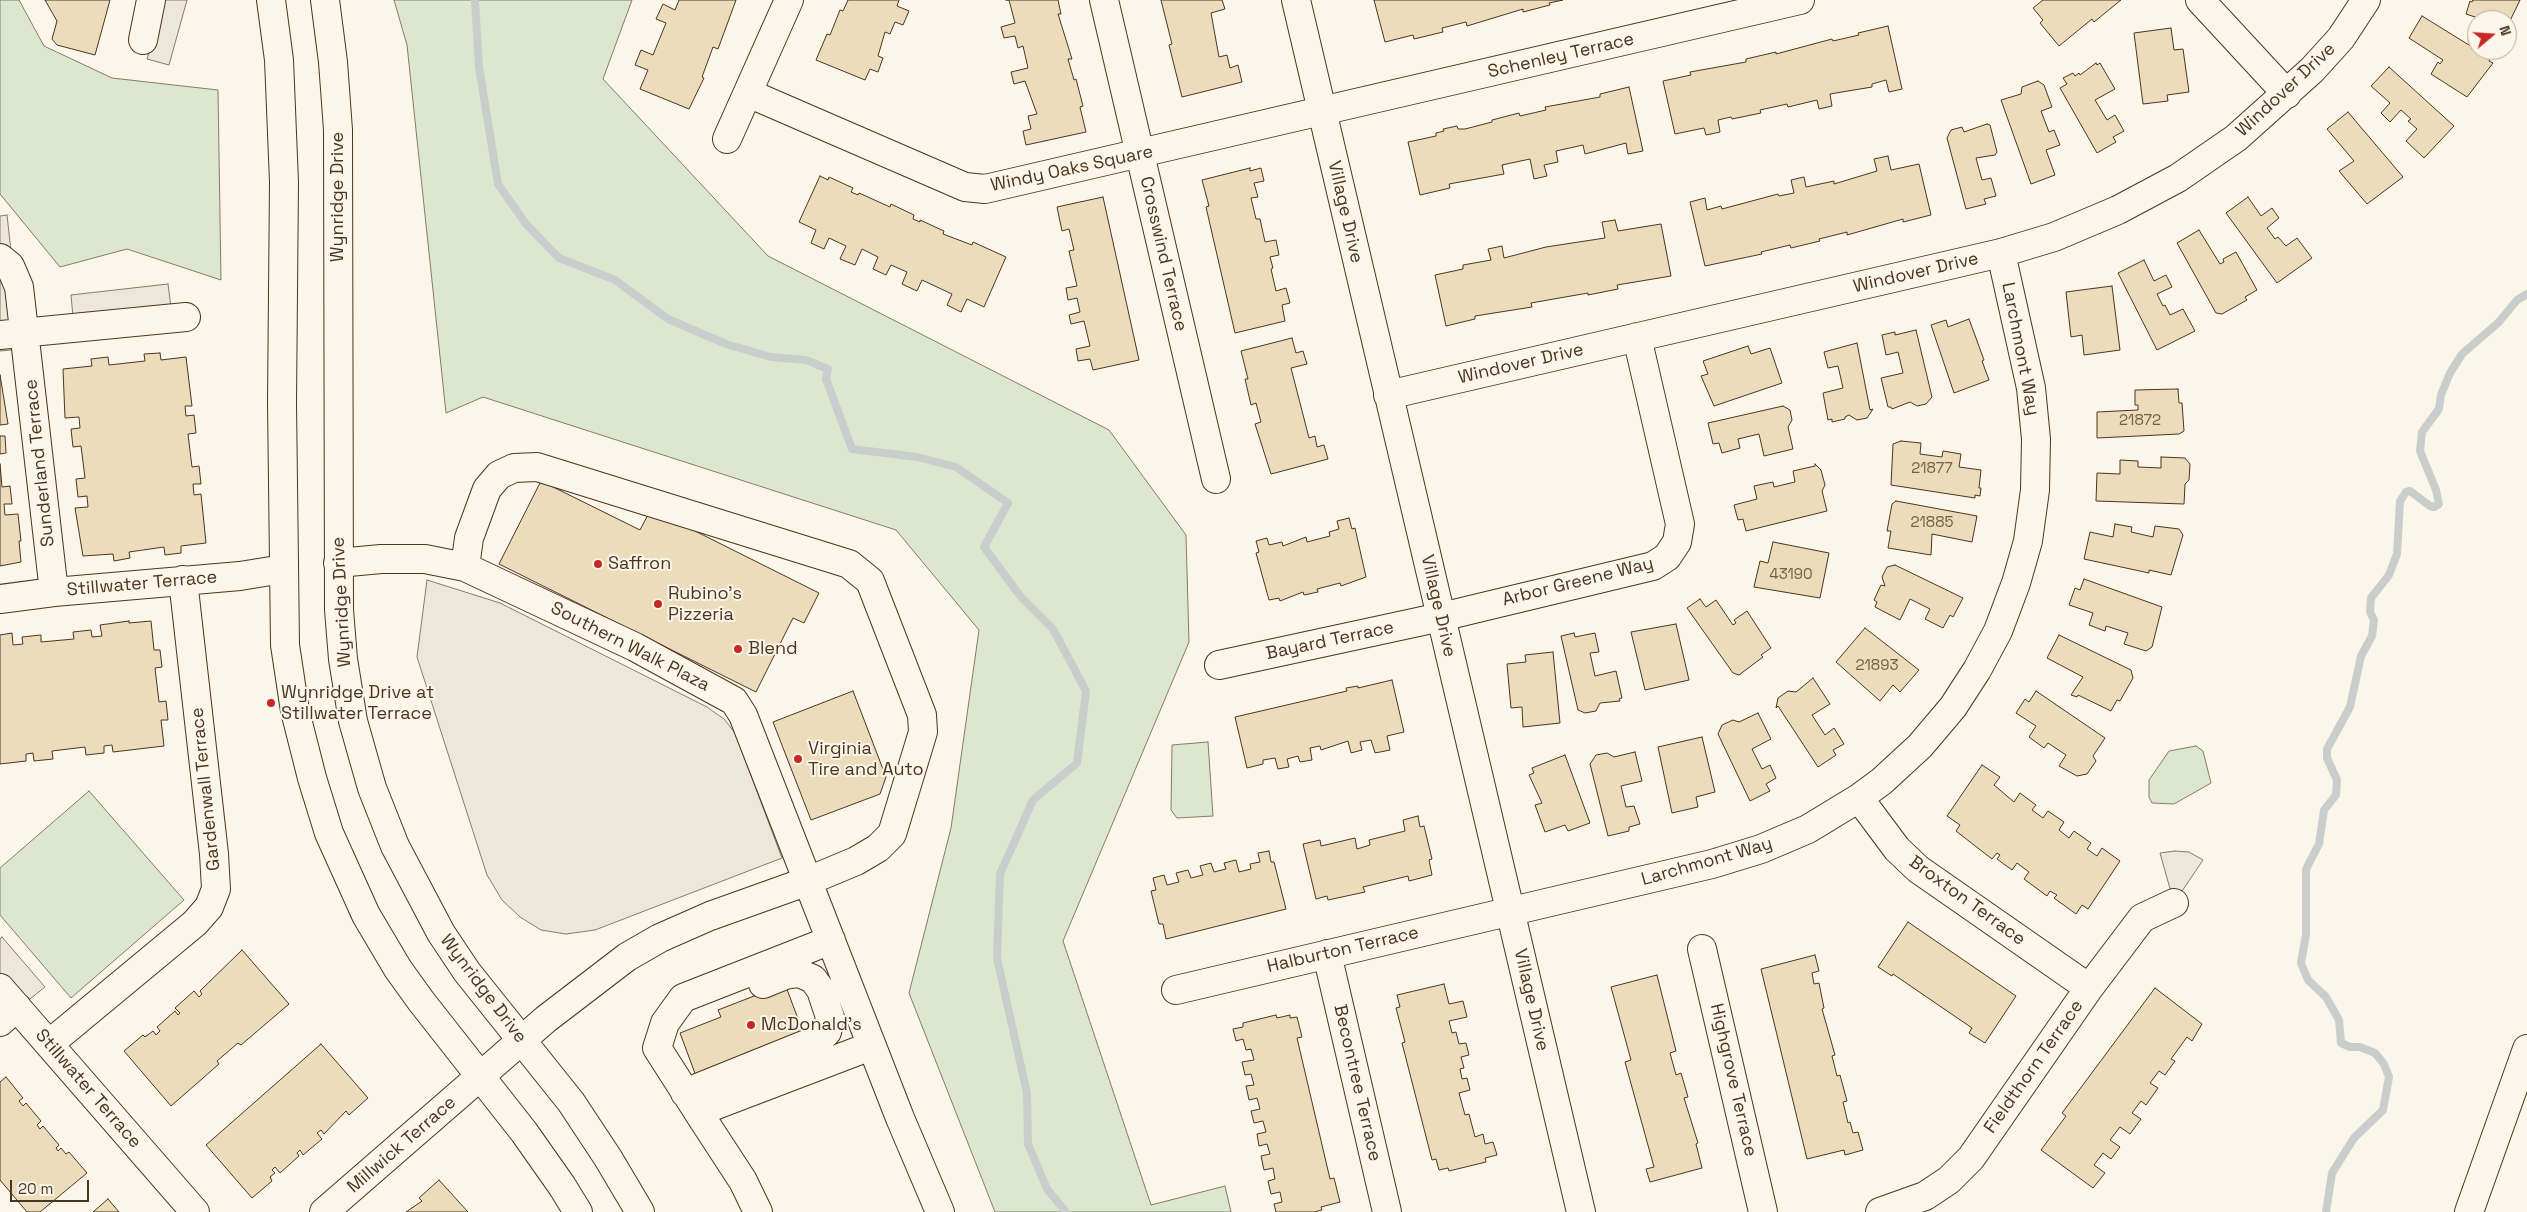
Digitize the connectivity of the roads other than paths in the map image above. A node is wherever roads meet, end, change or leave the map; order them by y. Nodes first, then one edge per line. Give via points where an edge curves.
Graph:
1 (151, 0) edge
2 (270, 0) edge
3 (325, 0) edge
4 (789, 0) edge
5 (1104, 0) edge
6 (1296, 0) edge
7 (2200, 0) edge
8 (2366, 0) edge
9 (1784, 2) edge
10 (143, 40) dead end
11 (748, 93) junction
12 (2287, 94) junction
13 (1322, 112) junction
14 (726, 139) dead end
15 (1140, 155) junction
16 (2000, 253) junction
17 (0, 258) edge
18 (186, 317) dead end
19 (12, 334) edge
20 (1637, 337) junction
21 (1388, 395) junction
22 (1216, 479) dead end
23 (338, 562) junction
24 (465, 567) junction
25 (283, 569) junction
26 (183, 580) junction
27 (54, 592) junction
28 (0, 599) edge
29 (1441, 617) junction
30 (1219, 665) dead end
31 (1860, 798) junction
32 (808, 881) junction
33 (2174, 903) dead end
34 (1510, 911) junction
35 (831, 940) junction
36 (1702, 949) dead end
37 (1328, 954) junction
38 (2089, 988) junction
39 (1176, 990) dead end
40 (6, 1006) edge
41 (665, 1023) junction
42 (522, 1040) junction
43 (49, 1044) junction
44 (872, 1046) junction
45 (2527, 1049) edge
46 (480, 1077) junction
47 (692, 1102) junction
48 (936, 1200) edge
49 (195, 1212) edge
50 (324, 1212) edge
51 (578, 1212) edge
52 (640, 1212) edge
53 (758, 1212) edge
54 (1387, 1212) edge
55 (1581, 1212) edge
56 (1763, 1212) edge
57 (1880, 1212) edge
58 (2469, 1212) edge

1 - 10 street
2 - 25 street via 279,60 284,163
3 - 23 street, Wynridge Drive via 338,130
4 - 11 street
5 - 15 street, Crosswind Terrace
6 - 13 street, Village Drive
7 - 12 street
8 - 12 street, Windover Drive via 2341,38
9 - 13 street, Schenley Terrace
11 - 14 street
11 - 15 street, Windy Oaks Square via 965,187 1000,187
12 - 16 street, Windover Drive via 2236,138 2178,178 2118,210 2054,237
13 - 15 street, Windy Oaks Square
13 - 21 street, Village Drive
15 - 22 street, Crosswind Terrace
16 - 20 street, Windover Drive
16 - 31 street, Larchmont Way via 2031,388 2036,439 2035,490 2028,541 1998,631 1977,670 1920,746
17 - 19 street, Sunderland Terrace via 10,266 19,287
18 - 19 street
19 - 27 street, Sunderland Terrace
20 - 21 street, Windover Drive
20 - 29 street, Arbor Greene Way via 1680,524 1677,542 1667,557 1654,566
21 - 29 street, Village Drive
23 - 24 street, Southern Walk Plaza via 425,559
23 - 42 street, Wynridge Drive via 343,659 353,721 372,788 395,846 441,934
24 - 32 street, Southern Walk Plaza via 627,642 734,701 743,715
24 - 32 street via 469,538 487,489 499,475 514,468 537,467 849,564 870,581 922,715 923,732 892,834 878,848 856,861
25 - 26 street, Stillwater Terrace
25 - 46 street via 285,645 295,711 329,833 366,914 398,969
26 - 27 street, Stillwater Terrace
26 - 43 street, Gardenwall Terrace via 216,889 209,907 195,923
27 - 28 street, Stillwater Terrace
29 - 30 street, Bayard Terrace
29 - 34 street, Village Drive
31 - 34 street, Larchmont Way via 1808,829 1761,850
31 - 38 street, Broxton Terrace via 1897,849 1918,869
32 - 35 street, Southern Walk Plaza
32 - 42 street via 710,916 660,938 627,957
33 - 38 street, Fieldthorn Terrace via 2142,918
34 - 37 street, Halburton Terrace
34 - 55 street, Village Drive
35 - 41 street via 683,998
35 - 44 street, Southern Walk Plaza
36 - 56 street, Highgrove Terrace
37 - 39 street, Halburton Terrace
37 - 54 street, Becontree Terrace
38 - 57 street, Fieldthorn Terrace via 1971,1158 1949,1180 1925,1196
40 - 43 street, Stillwater Terrace
41 - 47 street via 657,1048
41 - 47 street via 785,975 799,974 813,979 822,990 830,1017 826,1032 819,1039
42 - 46 street
42 - 52 street, Wynridge Drive via 571,1102
43 - 49 street, Stillwater Terrace
44 - 47 street
44 - 48 street, Southern Walk Plaza
45 - 58 street
46 - 50 street, Millwick Terrace
46 - 51 street via 524,1132
47 - 53 street via 743,1181

